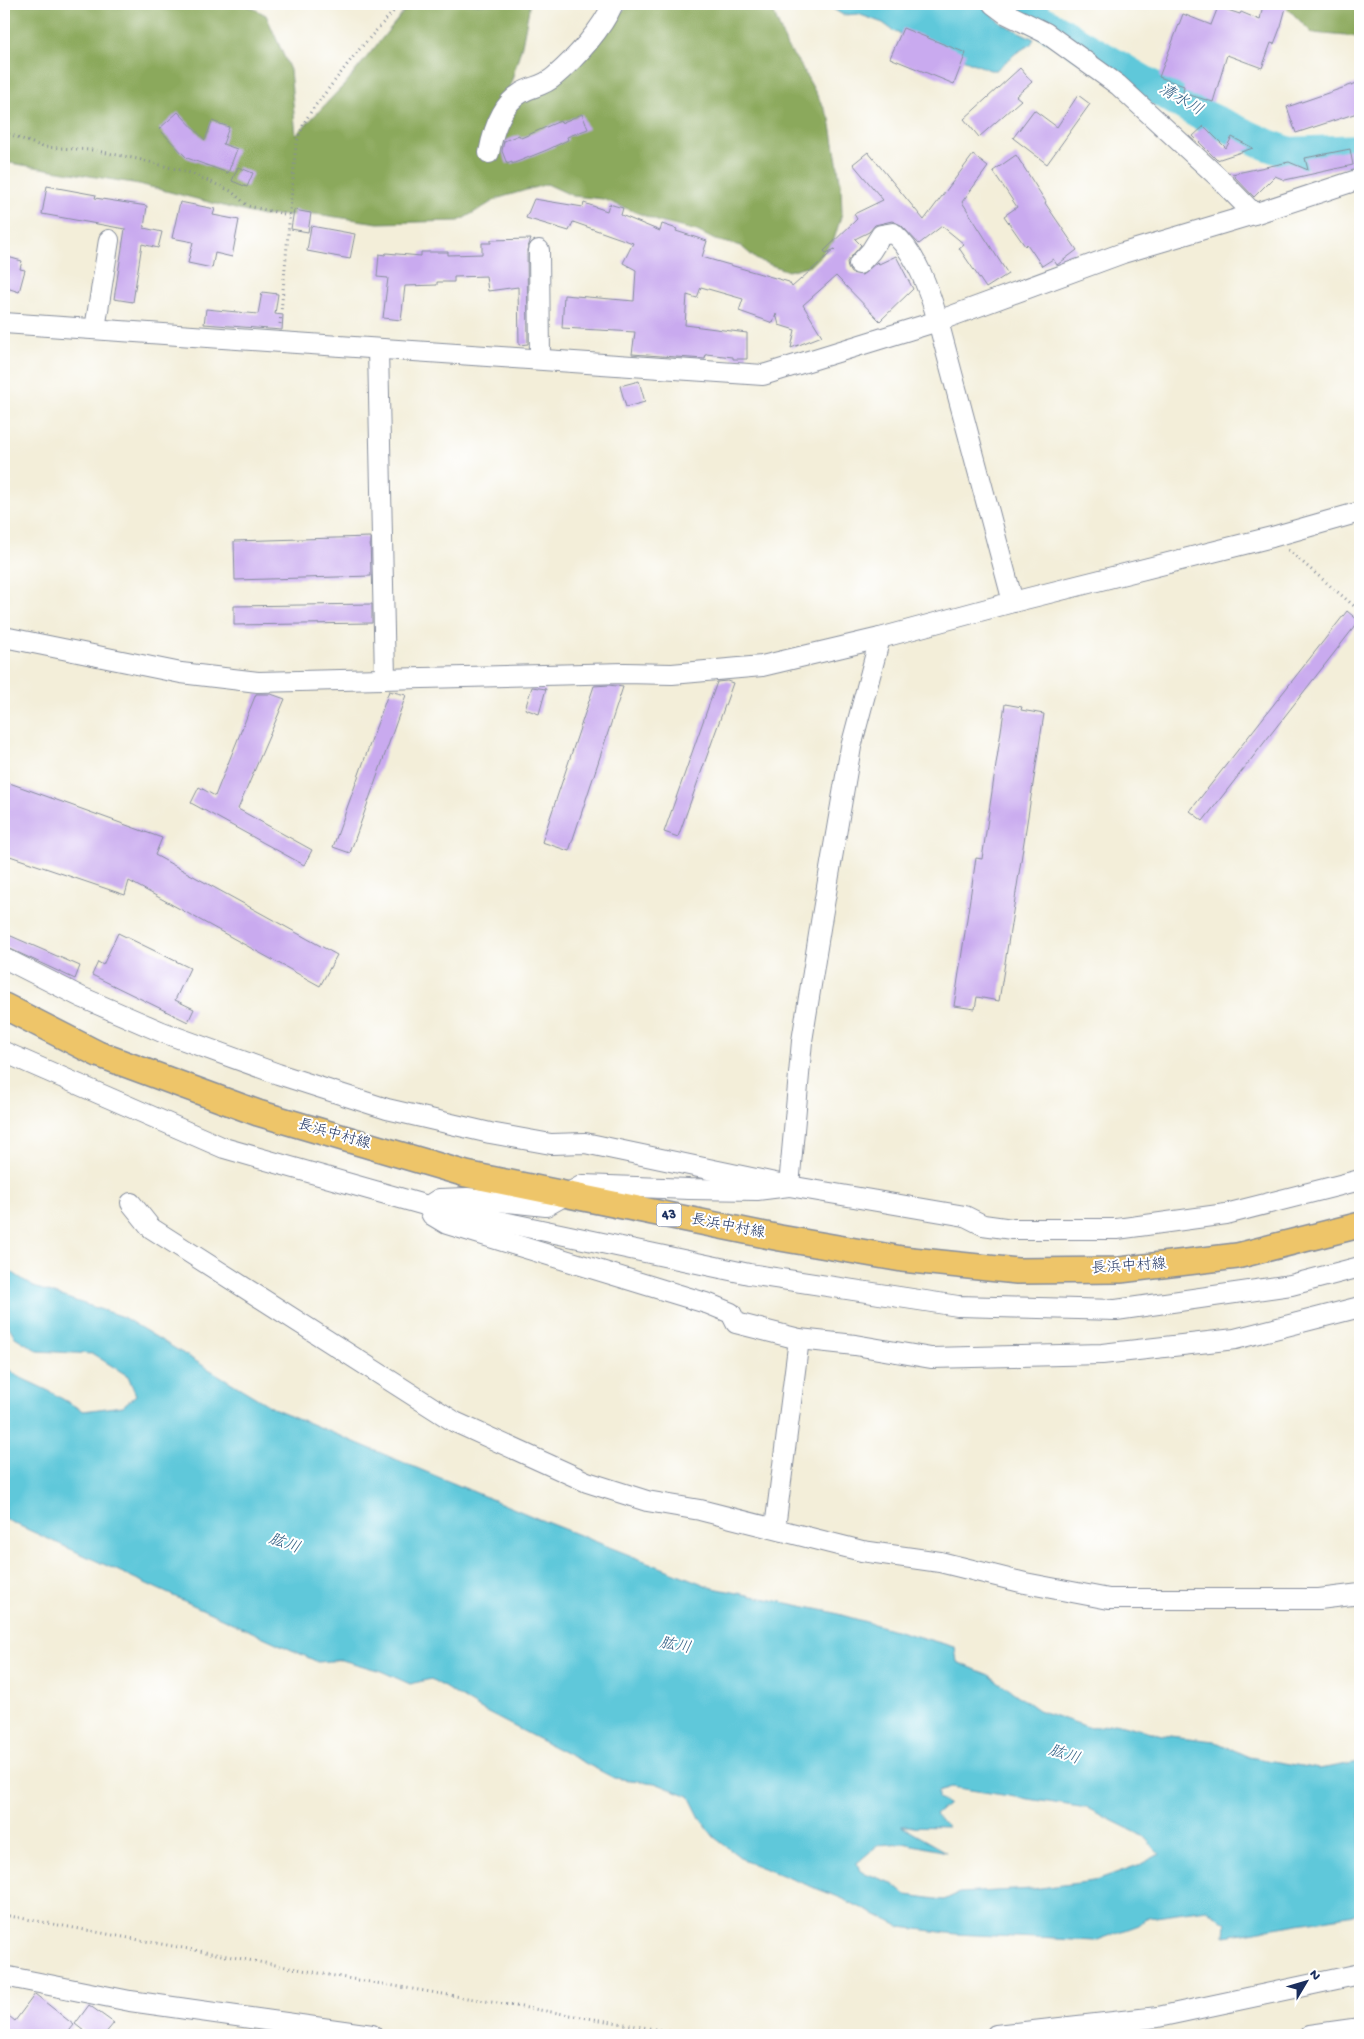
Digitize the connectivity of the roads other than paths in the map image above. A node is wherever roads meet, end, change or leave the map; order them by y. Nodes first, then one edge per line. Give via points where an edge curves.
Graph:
1 (613, 4) edge
2 (993, 4) edge
3 (489, 153) dead end
4 (1360, 178) edge
5 (1254, 214) junction
6 (109, 240) dead end
7 (539, 250) dead end
8 (859, 264) dead end
9 (938, 321) junction
10 (4, 323) edge
11 (96, 329) junction
12 (378, 349) junction
13 (540, 359) junction
14 (1360, 512) edge
15 (1013, 602) junction
16 (4, 636) edge
17 (880, 638) junction
18 (385, 678) junction
19 (4, 958) edge
20 (4, 1006) edge
21 (4, 1052) edge
22 (1360, 1180) edge
23 (789, 1186) junction
24 (566, 1195) junction
25 (131, 1203) dead end
26 (428, 1206) junction
27 (1360, 1225) edge
28 (1360, 1267) edge
29 (1360, 1307) edge
30 (799, 1339) junction
31 (775, 1528) junction
32 (1360, 1594) edge
33 (1360, 1974) edge
34 (4, 1976) edge
35 (1360, 2028) edge
36 (372, 2035) edge
37 (996, 2035) edge
38 (1310, 2035) edge

1 - 3 street via 588,42 555,76 512,101 494,128
2 - 5 street via 1004,13 1046,33 1118,85
4 - 5 street
5 - 9 street via 1123,253
6 - 11 street
7 - 13 street
8 - 9 street via 881,235 893,233 904,242 916,264
9 - 13 street via 763,375
9 - 15 street
10 - 11 street
11 - 12 street
12 - 13 street
12 - 18 street
14 - 15 street
15 - 17 street
16 - 18 street via 181,673 258,682
17 - 18 street via 762,666 721,671
17 - 23 street via 851,747 822,916 802,1041
19 - 23 street via 162,1032 387,1109 498,1134 551,1144 585,1144
20 - 24 main road, 長浜中村線 / 43 via 98,1054 258,1113 466,1174
21 - 26 street via 224,1148
22 - 23 street via 1226,1214 1117,1230 1012,1229 983,1225 966,1216
23 - 24 street via 757,1190 689,1190 583,1184
24 - 26 street via 546,1206 467,1198 439,1199
24 - 27 main road, 長浜中村線 / 43 via 902,1259 1017,1271 1120,1270 1237,1256
25 - 31 street via 151,1228 455,1422 587,1482 647,1501
26 - 28 street via 749,1274 958,1306 1116,1310 1291,1286
26 - 30 street via 432,1215 447,1224 709,1304 731,1313 736,1322
29 - 30 street via 1235,1340 1102,1354 930,1358
30 - 31 street
31 - 32 street via 862,1551 940,1562 1109,1599 1319,1599
33 - 37 street via 1158,2017
34 - 36 street via 130,2001
35 - 38 street

